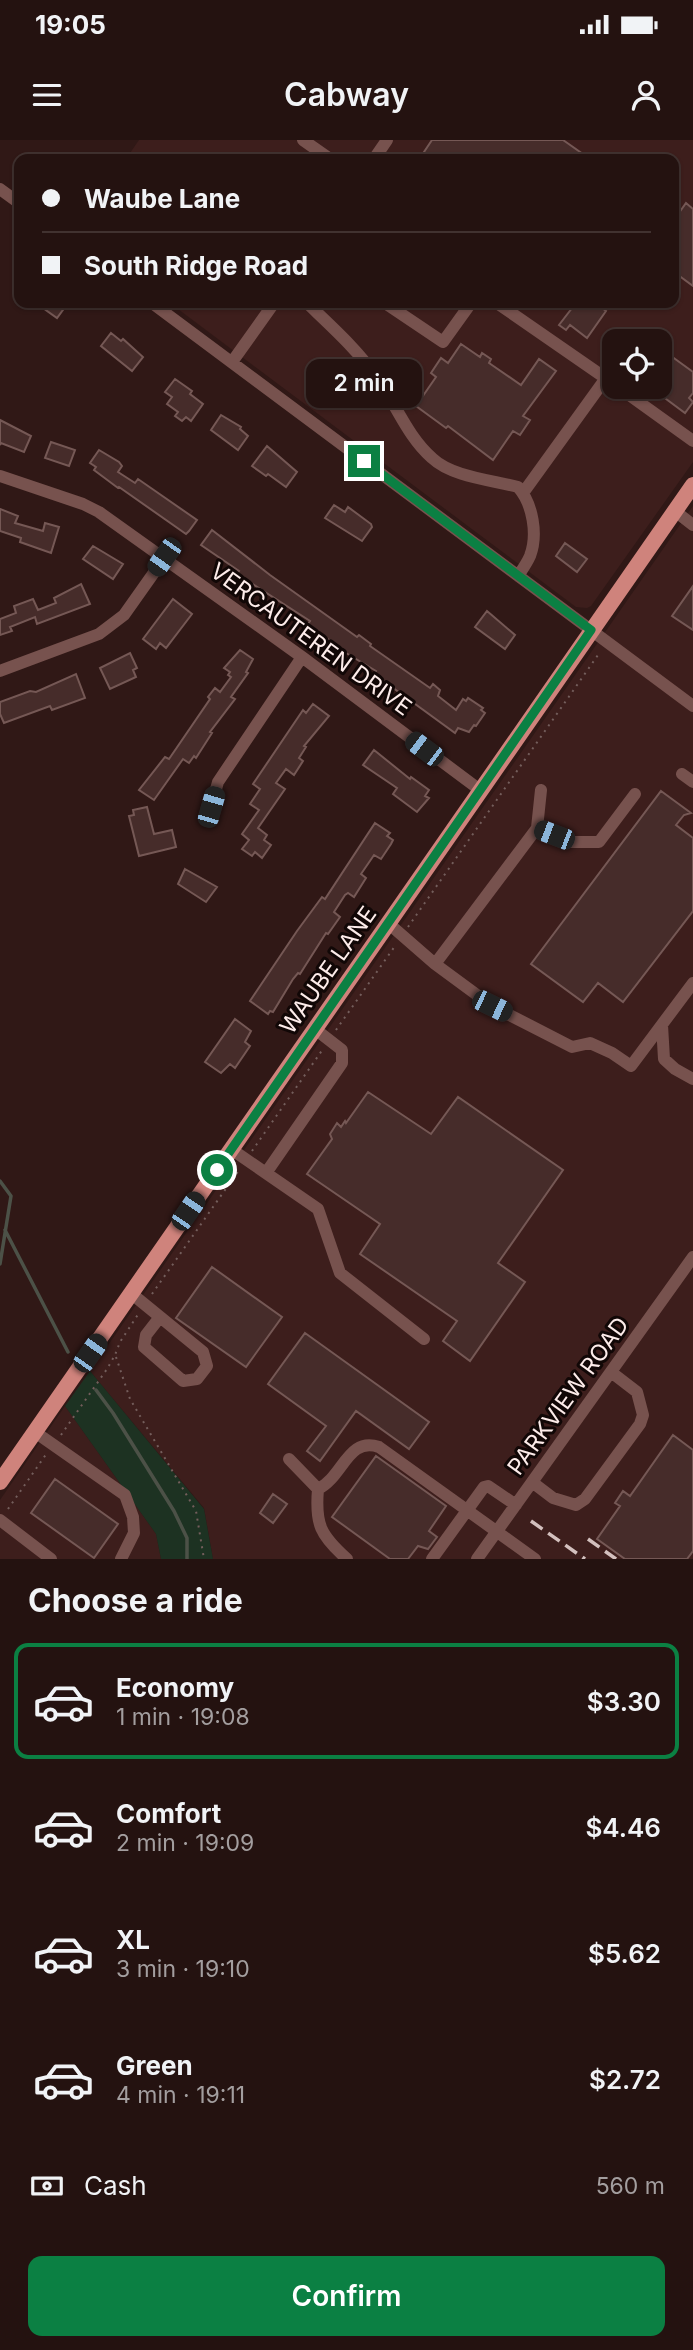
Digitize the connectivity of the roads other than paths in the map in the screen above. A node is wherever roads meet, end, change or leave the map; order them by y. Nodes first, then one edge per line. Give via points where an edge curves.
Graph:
1 (303, 140) edge
2 (323, 154) edge
3 (0, 189) edge
4 (14, 200) edge
5 (159, 308) edge
6 (270, 308) edge
7 (312, 308) edge
8 (323, 308) edge
9 (392, 308) edge
10 (467, 308) edge
11 (504, 308) edge
12 (318, 314) junction
13 (232, 362) junction
14 (602, 375) edge
15 (602, 396) edge
16 (635, 399) edge
17 (693, 441) edge
18 (0, 476) edge
19 (693, 485) edge
20 (523, 493) junction
21 (675, 511) junction
22 (693, 525) edge
23 (164, 557) junction
24 (518, 576) junction
25 (591, 630) junction
26 (302, 657) junction
27 (0, 671) edge
28 (692, 704) edge
29 (682, 774) dead end
30 (693, 782) edge
31 (480, 790) junction
32 (541, 790) dead end
33 (635, 794) dead end
34 (211, 807) dead end
35 (537, 828) junction
36 (388, 923) junction
37 (435, 964) junction
38 (693, 983) edge
39 (662, 1025) junction
40 (314, 1029) junction
41 (693, 1079) edge
42 (231, 1149) junction
43 (266, 1173) junction
44 (693, 1257) edge
45 (132, 1294) junction
46 (160, 1317) junction
47 (424, 1339) dead end
48 (611, 1372) junction
49 (35, 1432) junction
50 (289, 1459) dead end
51 (0, 1482) edge
52 (532, 1482) junction
53 (318, 1489) junction
54 (516, 1505) junction
55 (467, 1511) junction
56 (0, 1520) edge
57 (496, 1533) junction
58 (51, 1559) edge
59 (121, 1559) edge
60 (346, 1559) edge
61 (432, 1559) edge
62 (477, 1559) edge
63 (535, 1559) edge

1 - 2 street
3 - 4 street
5 - 13 street
6 - 13 street
7 - 12 street
8 - 12 street
9 - 10 street via 443,342
11 - 14 street
12 - 20 street via 377,377 407,429 433,459 456,472 518,487
13 - 24 street
15 - 20 street
16 - 17 street
18 - 23 street, VERCAUTEREN DRIVE via 83,504
19 - 21 main road, WAUBE LANE
20 - 24 street via 533,522 530,556
21 - 22 street
21 - 25 main road, WAUBE LANE
23 - 26 street, VERCAUTEREN DRIVE
23 - 27 street via 124,615 99,634
24 - 25 street
25 - 28 street
25 - 31 main road, WAUBE LANE
26 - 31 street, VERCAUTEREN DRIVE
26 - 34 street via 218,782
29 - 30 street
31 - 36 main road, WAUBE LANE
32 - 35 street
33 - 35 street via 599,842 572,842
35 - 37 street
36 - 37 street
36 - 40 main road, WAUBE LANE
37 - 39 street via 492,1006 572,1047 590,1043 631,1066
38 - 39 street
39 - 41 street via 664,1059
40 - 42 main road, WAUBE LANE
40 - 43 street via 342,1050 342,1063
42 - 43 street
42 - 45 main road, WAUBE LANE
43 - 47 street via 318,1209 340,1273
44 - 48 street, PARKVIEW ROAD
45 - 46 street
45 - 49 main road, WAUBE LANE
46 - 46 street via 203,1352 207,1366 197,1379 183,1381 144,1348 146,1335
48 - 52 street, PARKVIEW ROAD
48 - 52 street via 637,1392 643,1415 640,1424 585,1499 576,1504 553,1498
49 - 51 main road, WAUBE LANE
49 - 59 street via 125,1495 134,1533
50 - 53 street
52 - 54 street, PARKVIEW ROAD
53 - 55 street via 328,1484 351,1453 371,1444
53 - 60 street via 320,1531
54 - 55 street via 488,1486
54 - 57 street, PARKVIEW ROAD
55 - 57 street
55 - 61 street
56 - 58 street
57 - 62 street, PARKVIEW ROAD
57 - 63 street

